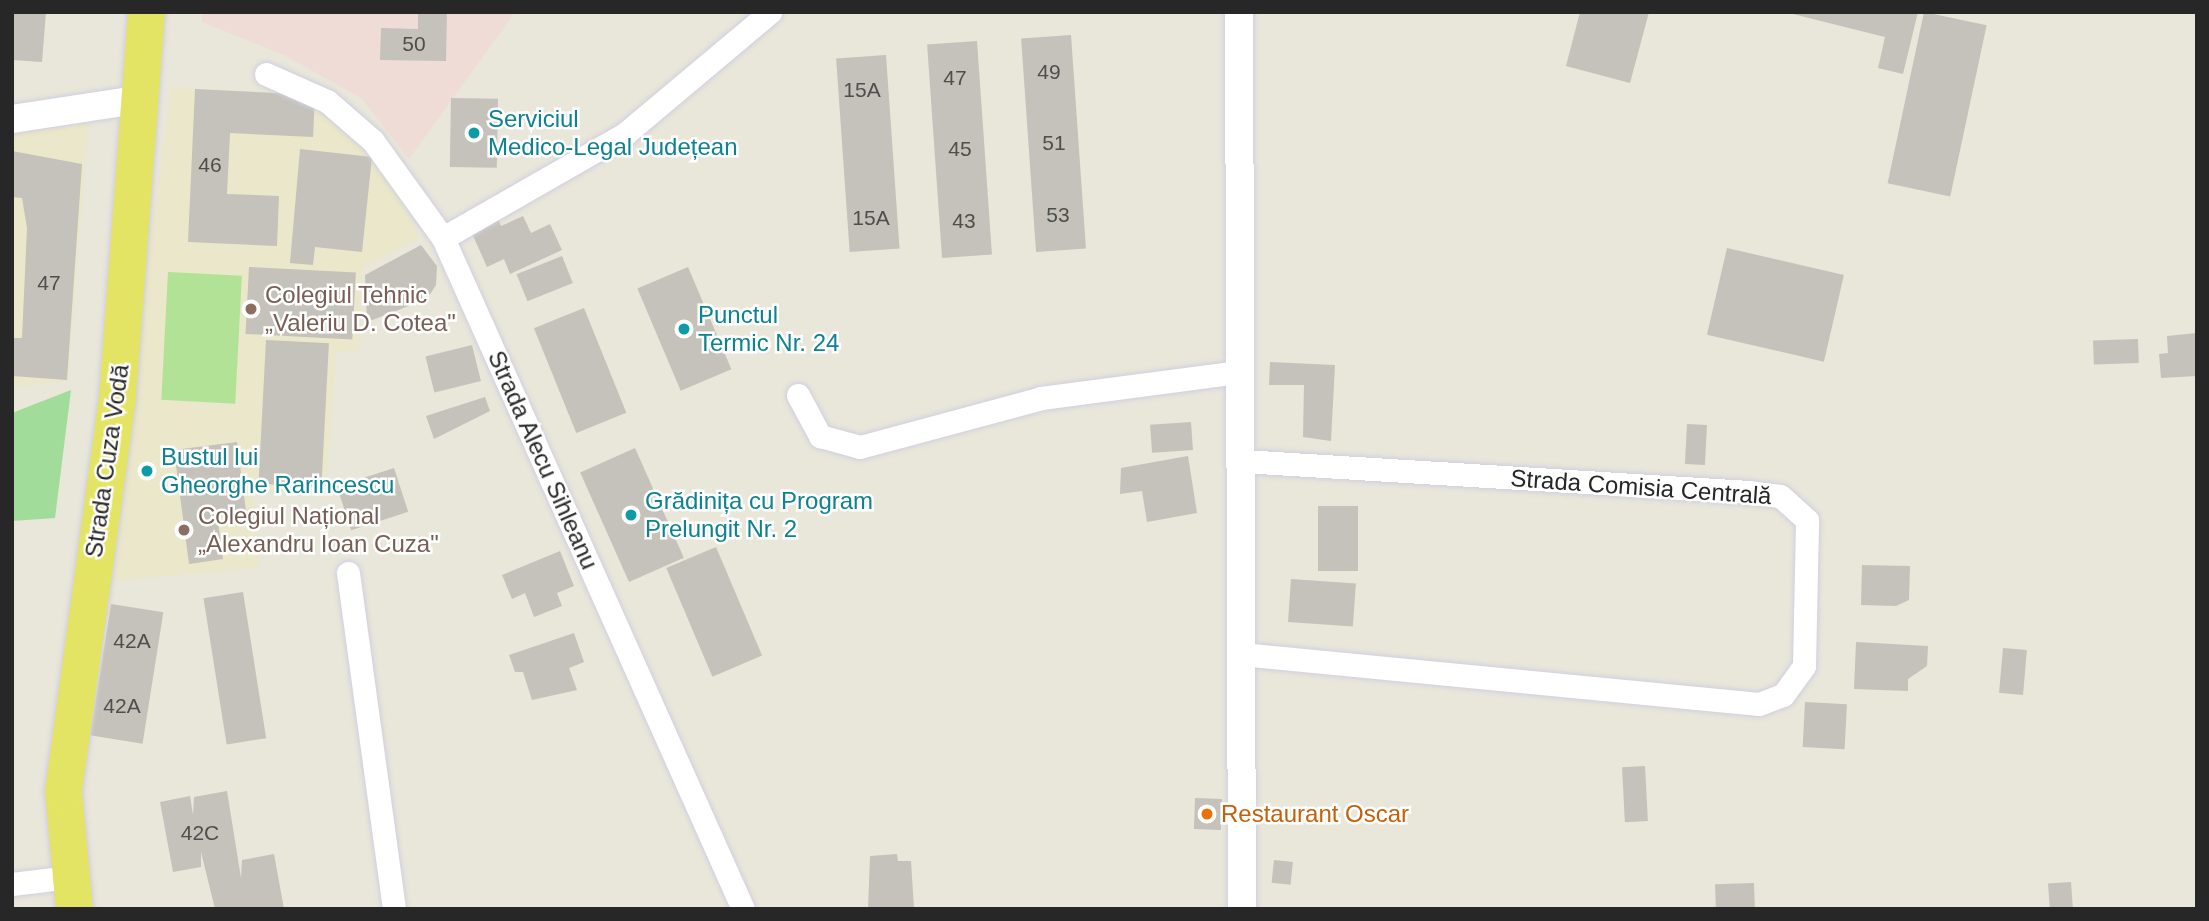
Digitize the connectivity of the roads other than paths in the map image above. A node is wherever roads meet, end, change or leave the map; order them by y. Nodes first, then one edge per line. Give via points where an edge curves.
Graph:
1 (146, 12) edge
2 (770, 12) edge
3 (1239, 12) edge
4 (266, 74) dead end
5 (143, 99) junction
6 (12, 119) edge
7 (443, 238) junction
8 (1240, 372) junction
9 (798, 395) dead end
10 (1242, 461) junction
11 (348, 573) dead end
12 (1241, 654) junction
13 (12, 884) edge
14 (72, 893) edge
15 (394, 909) edge
16 (743, 909) edge
17 (1242, 909) edge

1 - 5 main road, Strada Cuza Vodă
2 - 7 street via 626,133
3 - 8 street
4 - 7 street, Strada Alecu Sihleanu via 327,101 373,141
5 - 6 street
5 - 14 main road, Strada Cuza Vodă via 117,397 62,791
7 - 16 street, Strada Alecu Sihleanu
8 - 9 street via 1041,398 860,447 820,436
8 - 10 street
10 - 12 street
10 - 12 street, Strada Comisia Centrală via 1749,492 1780,496 1807,520 1804,666 1783,695 1759,704
11 - 15 street
12 - 17 street
13 - 14 street

